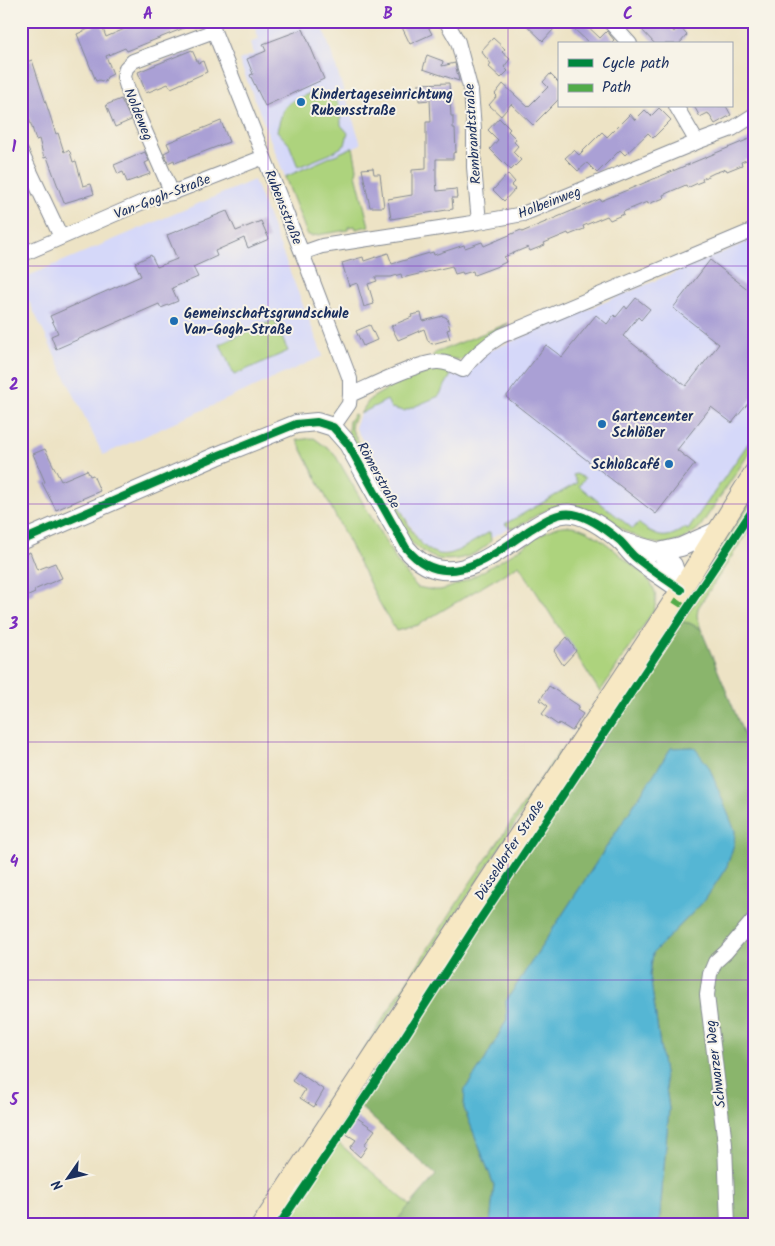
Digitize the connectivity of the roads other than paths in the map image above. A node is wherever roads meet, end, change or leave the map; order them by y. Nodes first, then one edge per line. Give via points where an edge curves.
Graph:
1 (446, 21) edge
2 (609, 21) edge
3 (212, 26) edge
4 (628, 42) edge
5 (677, 108) edge
6 (754, 114) edge
7 (697, 142) junction
8 (21, 152) edge
9 (264, 157) junction
10 (172, 193) junction
11 (479, 222) junction
12 (754, 230) edge
13 (61, 236) junction
14 (302, 253) junction
15 (21, 255) edge
16 (350, 395) junction
17 (333, 427) junction
18 (754, 473) edge
19 (718, 531) junction
20 (21, 541) edge
21 (620, 541) junction
22 (659, 552) junction
23 (681, 590) junction
24 (754, 919) edge
25 (262, 1225) edge
26 (728, 1225) edge

1 - 11 street, Rembrandtstraße via 458,42 471,91
2 - 4 street
3 - 9 street, Rubensstraße
3 - 10 street, Noldeweg via 133,61 126,68 124,77 130,97
5 - 7 street
6 - 7 street, Holbeinweg via 732,129
7 - 11 street, Holbeinweg via 524,214
8 - 13 street
9 - 10 street, Van-Gogh-Straße
9 - 14 street, Rubensstraße
10 - 13 street, Van-Gogh-Straße via 159,195
11 - 14 street, Holbeinweg via 328,245
12 - 16 street via 501,336 485,346 464,370 435,362
13 - 15 street, Van-Gogh-Straße
14 - 16 street, Rubensstraße via 350,379
16 - 17 street via 349,404
17 - 20 street via 317,422 296,424
17 - 21 street, Römerstraße via 348,444 406,548 414,558 435,569 458,571 471,566 557,515 572,514 590,519
18 - 19 main road, Düsseldorfer Straße
19 - 22 street via 681,547
19 - 23 main road, Düsseldorfer Straße
21 - 22 street, Römerstraße
21 - 23 street, Römerstraße via 634,556
22 - 23 street via 673,565
23 - 25 main road, Düsseldorfer Straße
24 - 26 street, Schwarzer Weg via 715,962 707,995 725,1144

